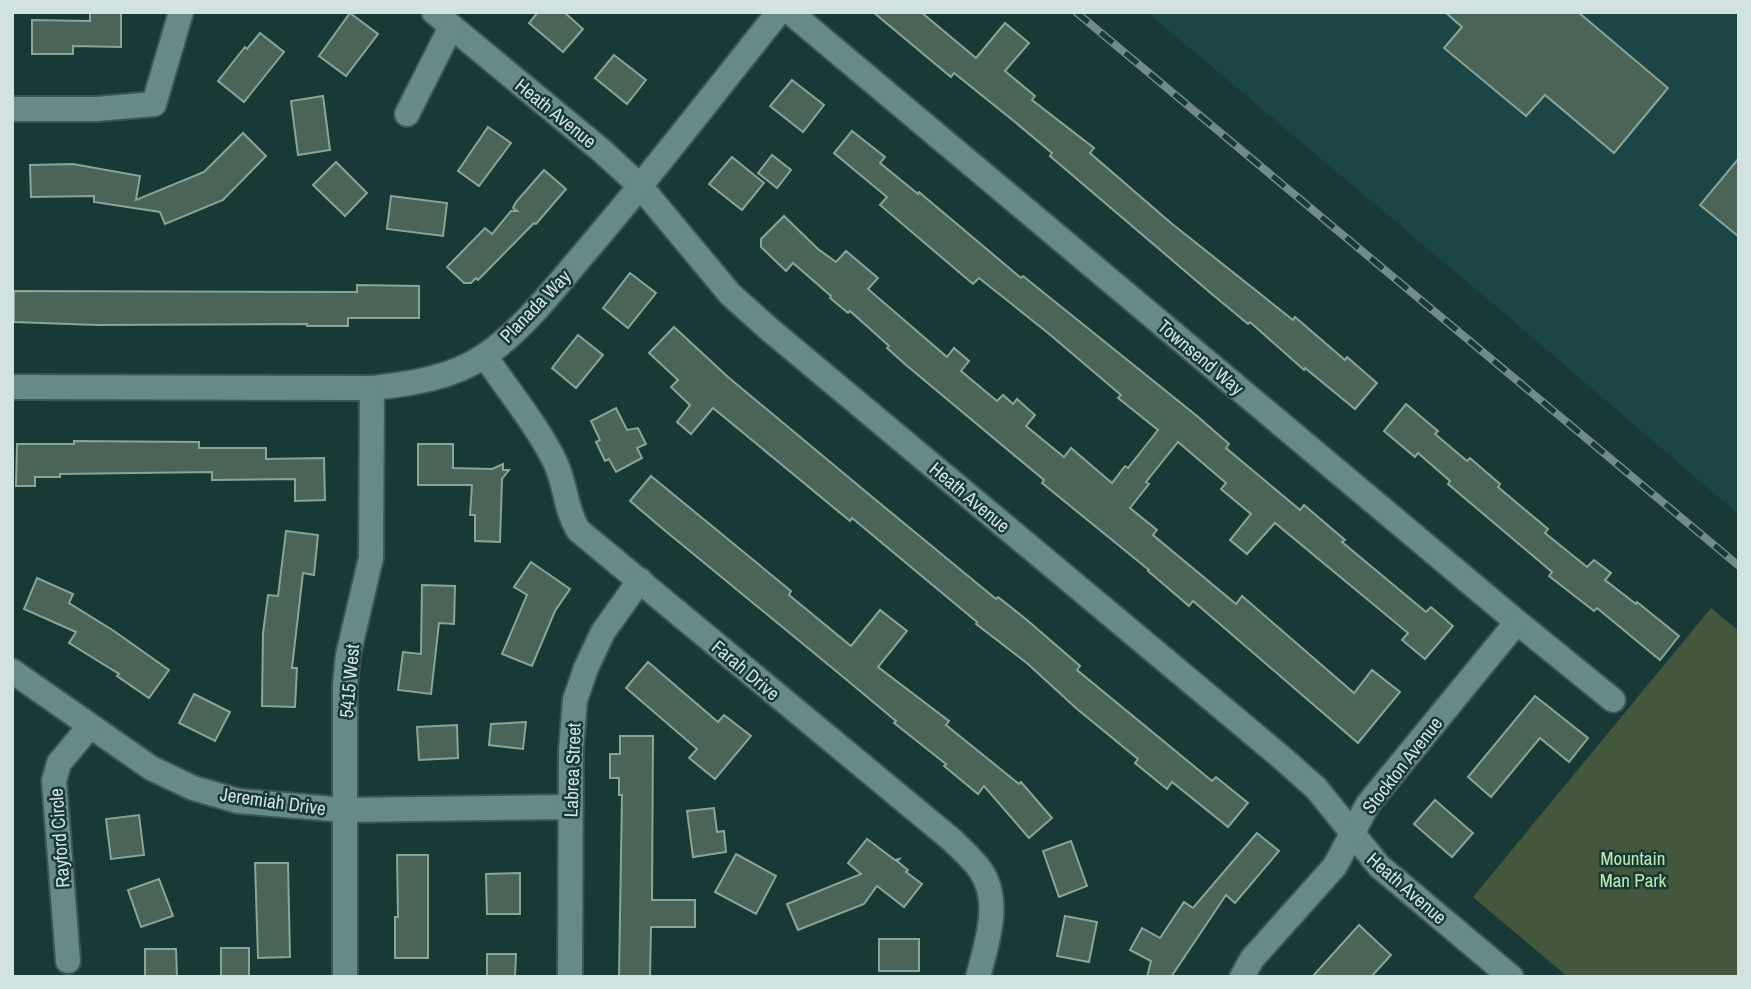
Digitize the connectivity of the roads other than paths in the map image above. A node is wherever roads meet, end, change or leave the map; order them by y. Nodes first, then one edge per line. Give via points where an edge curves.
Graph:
1 (181, 12) edge
2 (779, 12) edge
3 (790, 12) edge
4 (443, 19) edge
5 (12, 109) edge
6 (407, 114) dead end
7 (640, 186) junction
8 (485, 356) junction
9 (12, 387) edge
10 (372, 388) junction
11 (640, 580) junction
12 (1517, 622) junction
13 (12, 671) edge
14 (1614, 700) dead end
15 (90, 726) junction
16 (570, 807) junction
17 (345, 810) junction
18 (1350, 833) junction
19 (68, 961) dead end
20 (345, 977) edge
21 (570, 977) edge
22 (978, 977) edge
23 (1242, 977) edge
24 (1511, 977) edge

1 - 5 street via 154,104
2 - 7 street, Planada Way
3 - 12 street, Townsend Way
4 - 6 street
4 - 7 street, Heath Avenue
7 - 8 street, Planada Way via 531,315
7 - 18 street, Heath Avenue via 730,294 1281,757 1316,788
8 - 10 street, Planada Way via 408,384
8 - 11 street, Farah Drive via 549,449 578,530
9 - 10 street, Planada Way
10 - 17 street, 5415 West via 372,545 345,685
11 - 16 street, Labrea Street via 603,632 575,700
11 - 22 street, Farah Drive via 952,840 983,873 991,894 991,916
12 - 14 street, Townsend Way
12 - 18 street, Stockton Avenue via 1368,804
13 - 15 street, Jeremiah Drive
15 - 17 street, Jeremiah Drive via 151,768 193,788 238,801
15 - 19 street, Rayford Circle via 59,763 54,781
16 - 17 street, Jeremiah Drive
16 - 21 street, Labrea Street
17 - 20 street, 5415 West
18 - 23 street, Stockton Avenue via 1335,866 1252,959
18 - 24 street, Heath Avenue via 1379,866

